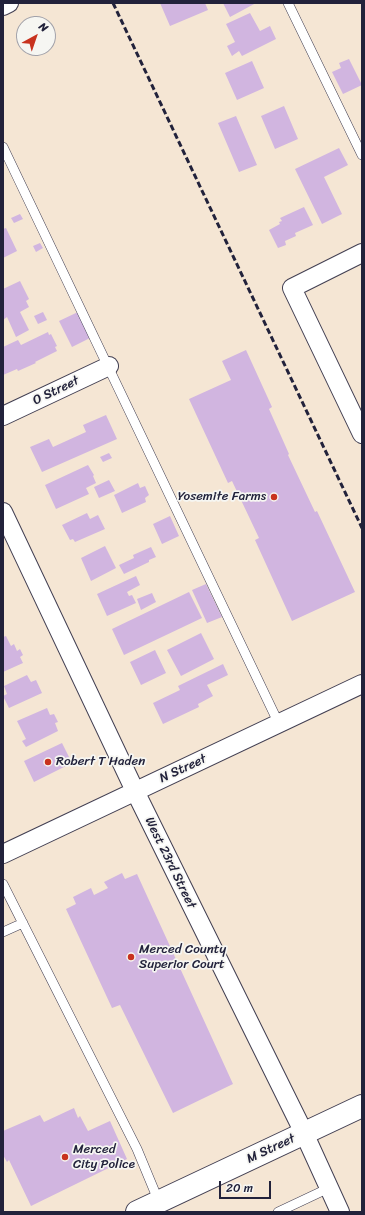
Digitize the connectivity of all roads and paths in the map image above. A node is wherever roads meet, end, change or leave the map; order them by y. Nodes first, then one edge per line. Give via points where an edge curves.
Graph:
1 (9, 3) edge
2 (288, 3) edge
3 (3, 6) edge
4 (3, 147) edge
5 (362, 155) edge
6 (362, 253) edge
7 (109, 366) junction
8 (3, 416) edge
9 (362, 434) edge
10 (3, 512) edge
11 (362, 684) edge
12 (279, 724) junction
13 (135, 791) junction
14 (3, 854) edge
15 (3, 884) edge
16 (22, 923) junction
17 (3, 932) edge
18 (362, 1106) edge
19 (304, 1133) junction
20 (329, 1188) junction
21 (159, 1202) junction
22 (138, 1212) edge
23 (278, 1212) edge
24 (340, 1212) edge

1 - 3 street
2 - 5 lane
4 - 7 lane
6 - 9 street via 292,288
7 - 8 street, O Street
7 - 12 lane
10 - 13 street, West 23rd Street
11 - 12 street, N Street
12 - 13 street, N Street
13 - 14 street, N Street
13 - 19 street, West 23rd Street
15 - 16 lane
16 - 17 lane
16 - 21 lane via 136,1149
18 - 19 street, M Street
19 - 20 street, West 23rd Street
19 - 21 street, M Street
20 - 23 lane
20 - 24 street, West 23rd Street
21 - 22 street, M Street

